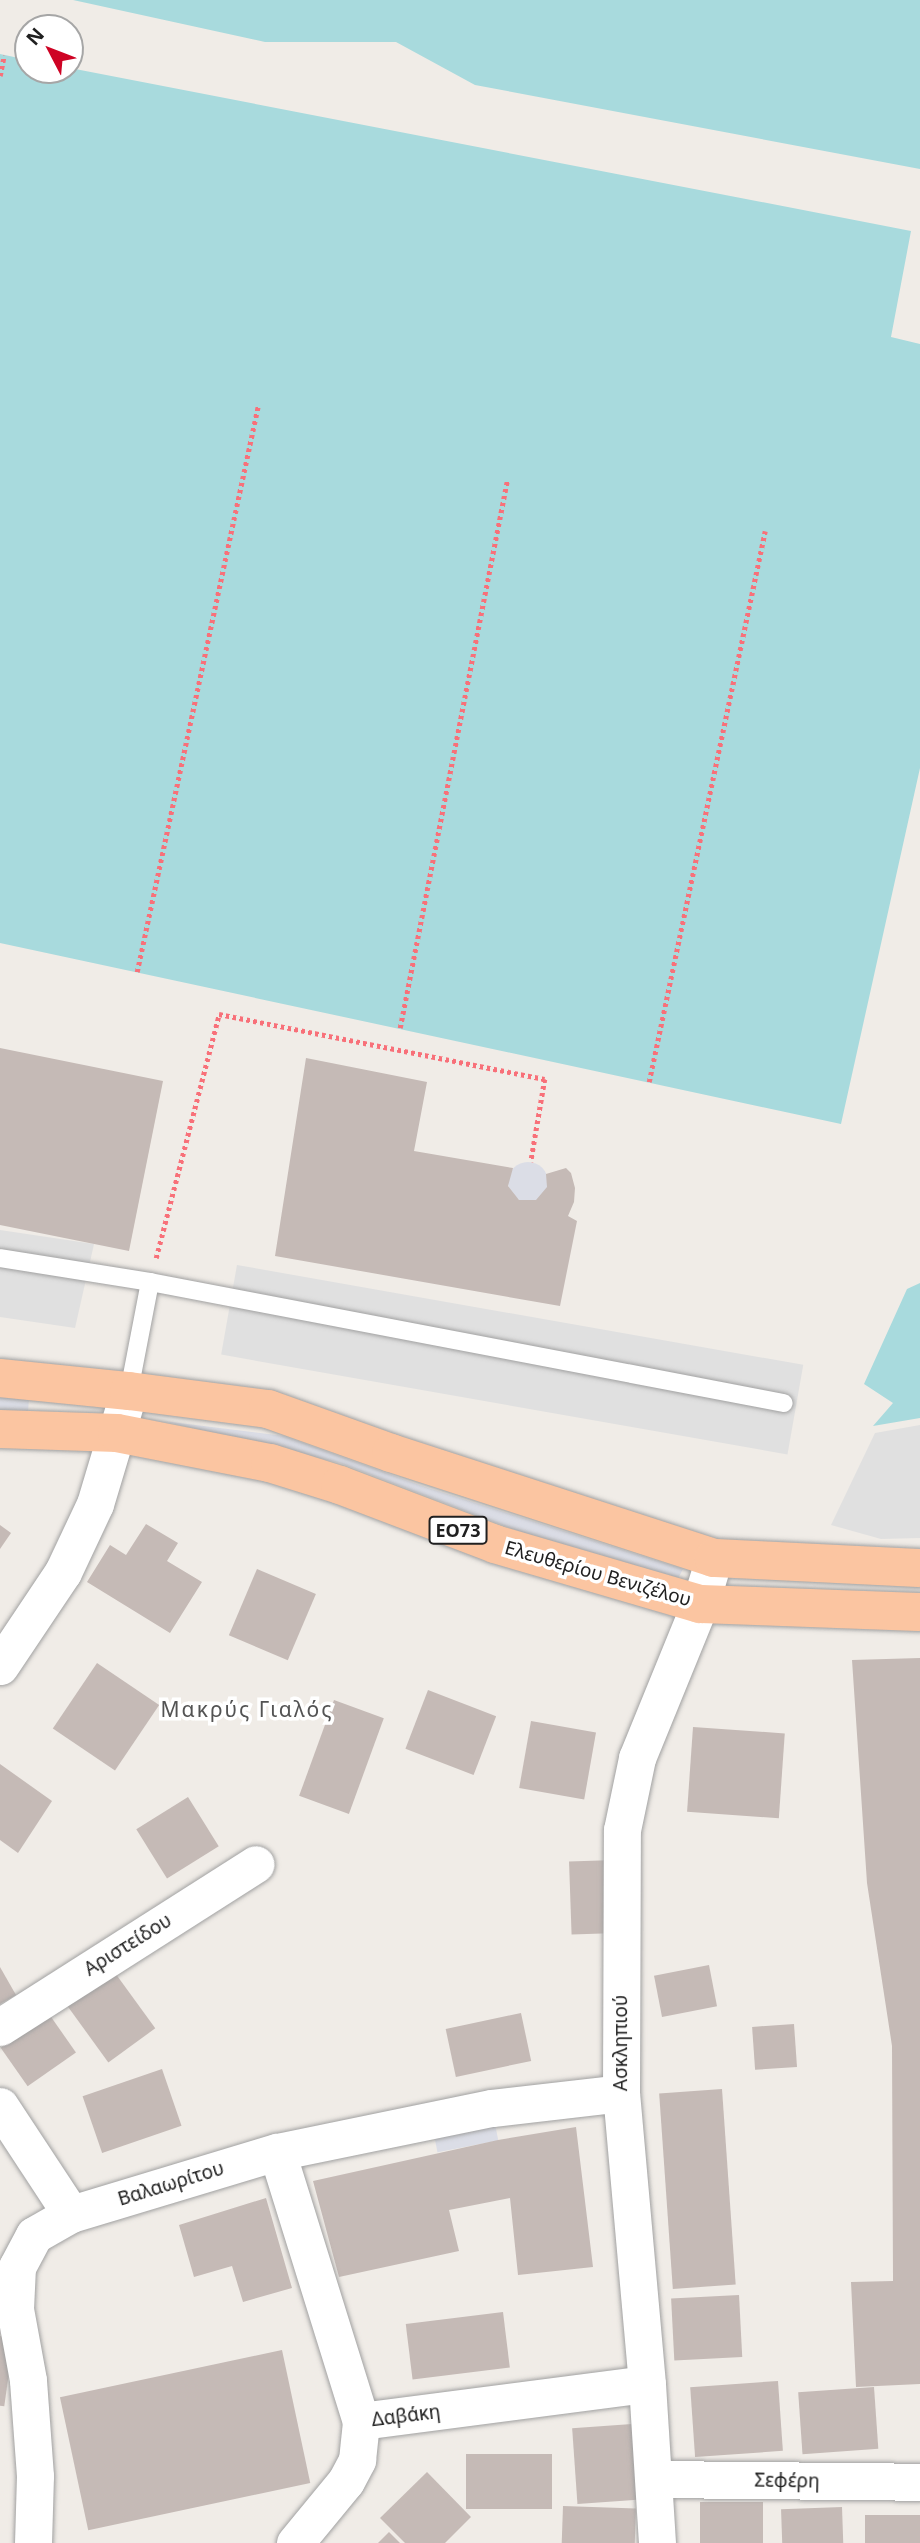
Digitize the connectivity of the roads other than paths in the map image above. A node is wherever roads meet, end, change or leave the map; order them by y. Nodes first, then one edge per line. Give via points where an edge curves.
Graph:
1 (0, 1258) edge
2 (150, 1282) junction
3 (0, 1378) edge
4 (129, 1391) junction
5 (784, 1404) dead end
6 (0, 1429) edge
7 (117, 1433) junction
8 (714, 1558) junction
9 (920, 1568) edge
10 (700, 1604) junction
11 (920, 1612) edge
12 (0, 1666) edge
13 (256, 1864) dead end
14 (0, 2027) edge
15 (621, 2093) junction
16 (0, 2106) edge
17 (277, 2152) junction
18 (71, 2214) junction
19 (647, 2384) junction
20 (361, 2421) junction
21 (654, 2479) junction
22 (920, 2482) edge
23 (33, 2543) edge
24 (295, 2543) edge
25 (657, 2543) edge

1 - 2 lane
2 - 4 lane
2 - 5 lane
3 - 4 main road
4 - 7 street
4 - 8 main road via 268,1409
6 - 7 main road, Ελευθερίου Βενιζέλου / ΕΟ73
7 - 10 main road, Ελευθερίου Βενιζέλου / ΕΟ73 via 270,1463 495,1544
7 - 12 street via 95,1504 63,1572
8 - 9 main road
8 - 10 street, Ασκληπιού
10 - 11 main road, Ελευθερίου Βενιζέλου / ΕΟ73
10 - 15 street, Ασκληπιού via 637,1758 622,1830
13 - 14 street, Αριστείδου
15 - 17 street, Βαλαωρίτου via 492,2108
15 - 19 street, Ασκληπιού
16 - 18 street
17 - 18 street, Βαλαωρίτου
17 - 20 street, Δαβάκη
18 - 23 street, Βαλαωρίτου via 34,2235 17,2267 15,2309 28,2380 35,2476
19 - 20 street, Δαβάκη
19 - 21 street, Ασκληπιού
20 - 24 street via 357,2460 346,2481
21 - 22 street, Σεφέρη
21 - 25 street, Ασκληπιού

